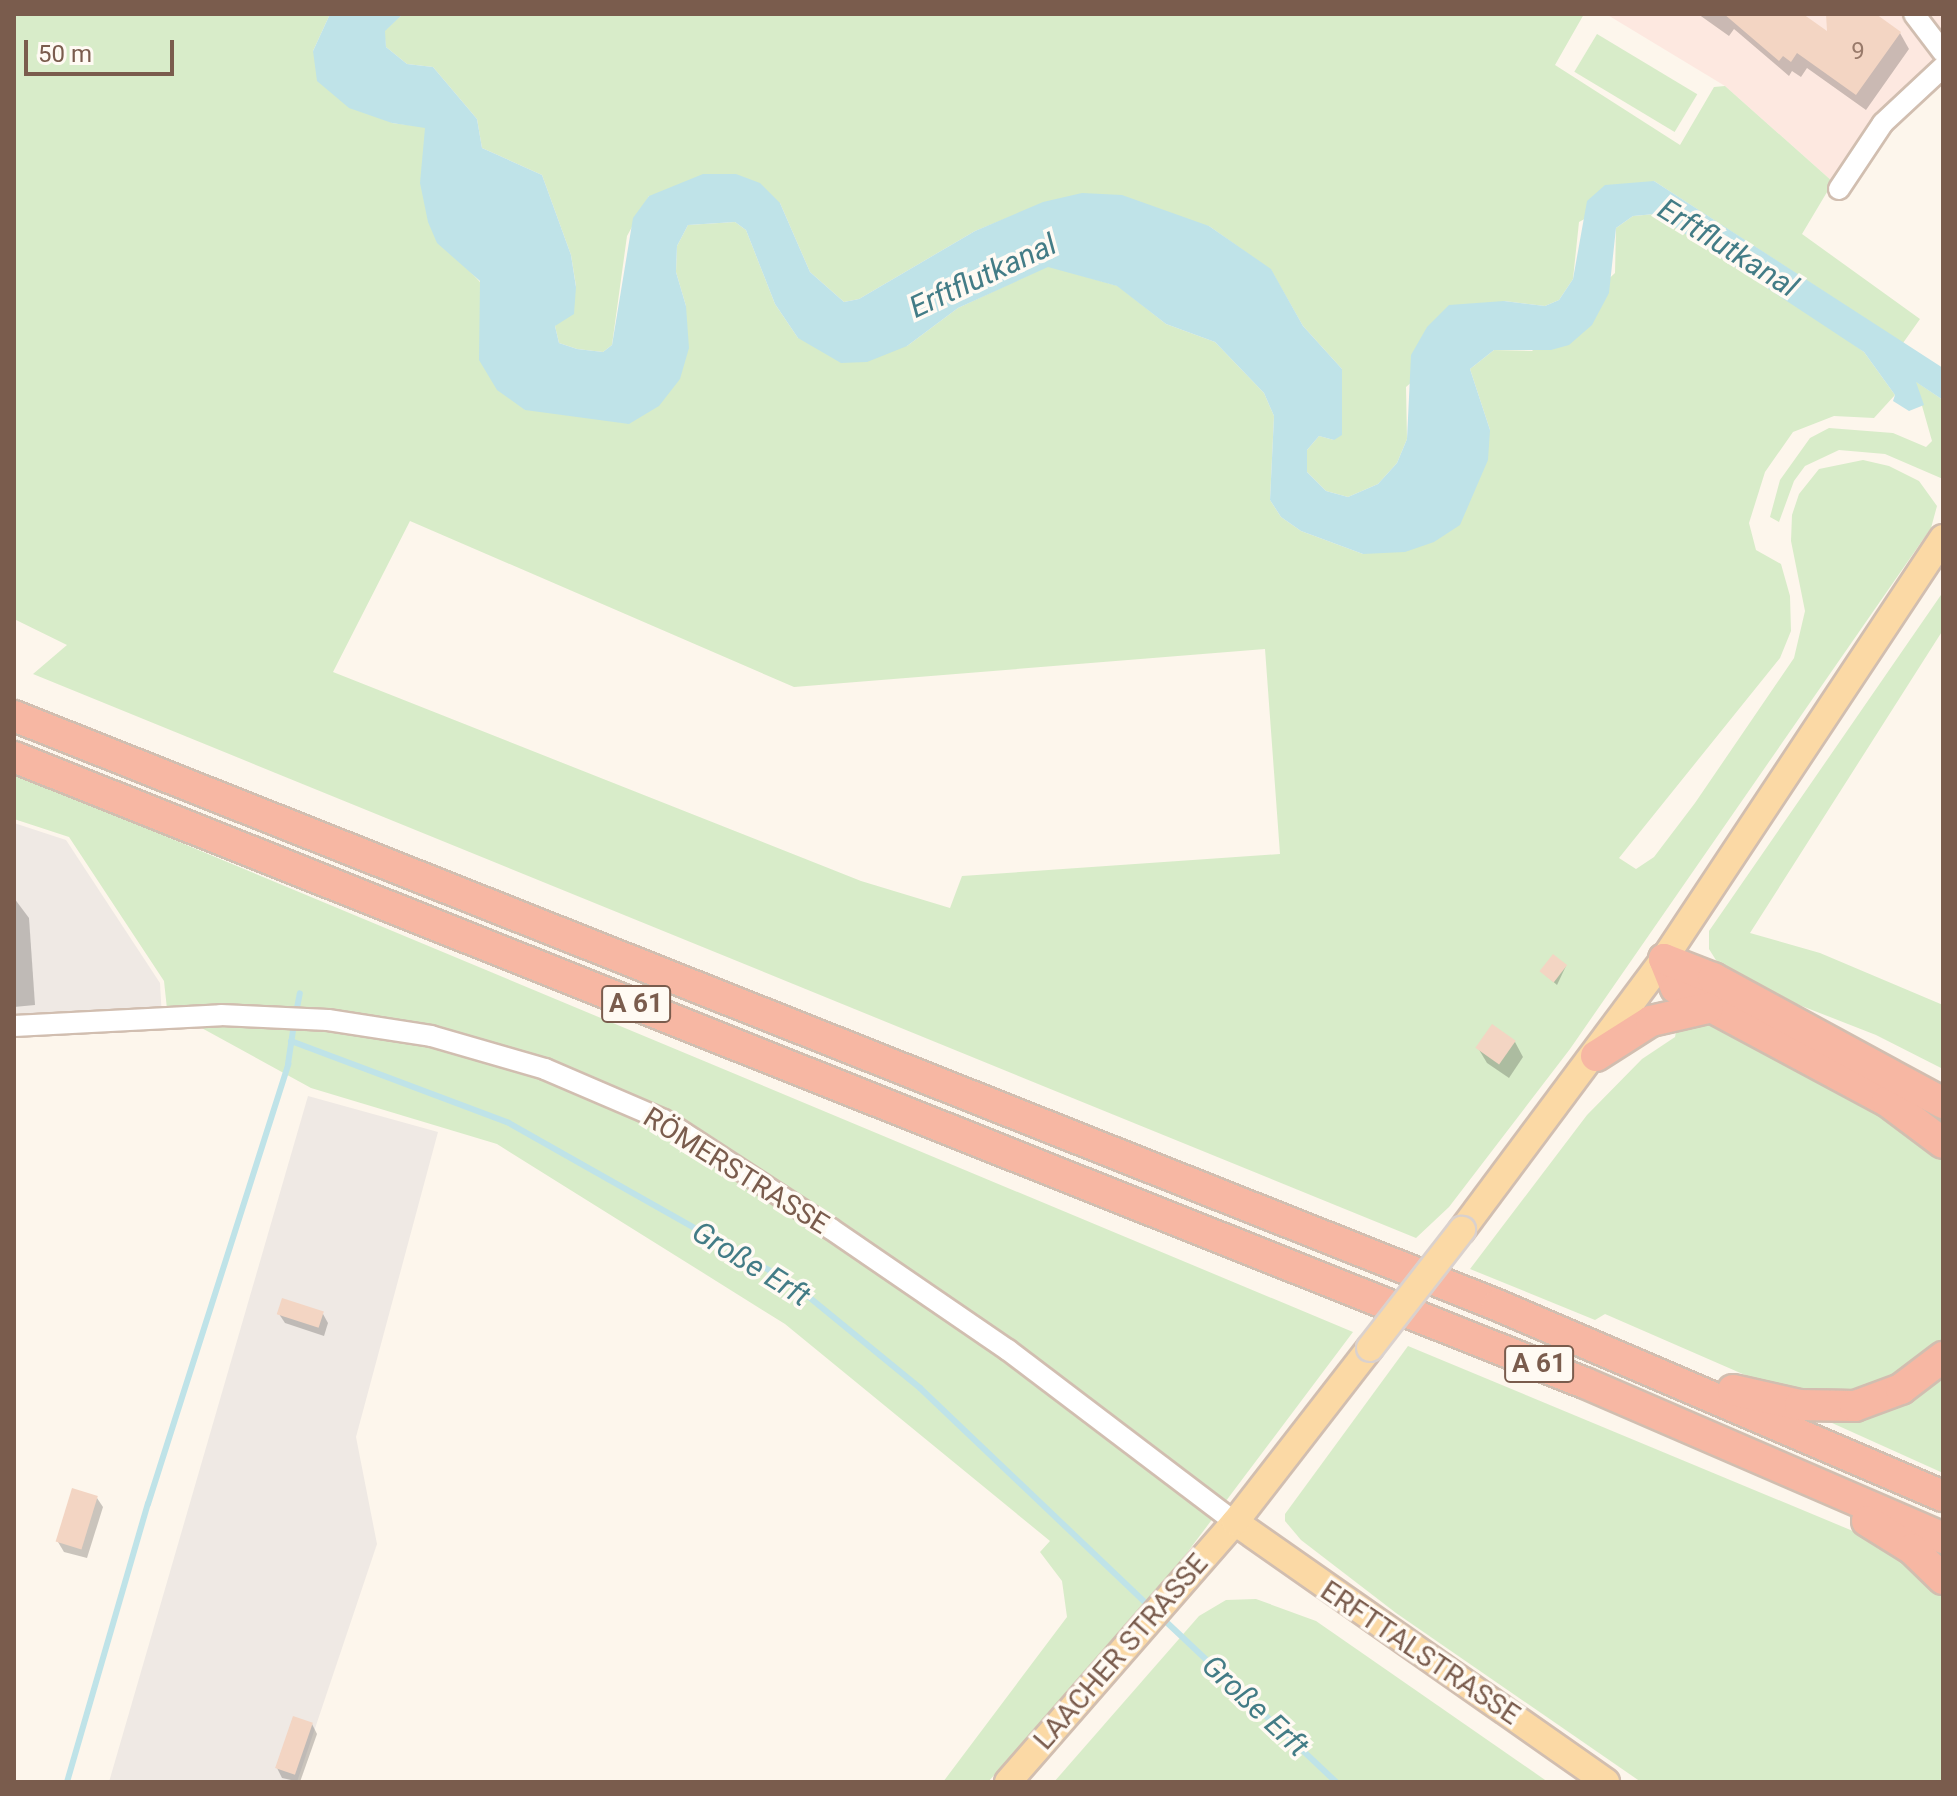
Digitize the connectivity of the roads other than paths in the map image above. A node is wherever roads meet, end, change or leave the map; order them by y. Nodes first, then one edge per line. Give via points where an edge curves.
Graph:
1 (1914, 14) edge
2 (1943, 52) edge
3 (1943, 67) edge
4 (1839, 189) dead end
5 (1943, 538) edge
6 (14, 716) edge
7 (14, 757) edge
8 (1664, 959) junction
9 (1708, 1008) junction
10 (14, 1026) edge
11 (1596, 1056) junction
12 (1943, 1103) edge
13 (1943, 1143) edge
14 (1943, 1357) edge
15 (1692, 1386) junction
16 (1818, 1483) junction
17 (1943, 1496) edge
18 (1235, 1522) junction
19 (1943, 1538) edge
20 (1943, 1579) edge
21 (1008, 1782) edge
22 (1606, 1782) edge

1 - 2 street
3 - 4 street via 1883,123
5 - 8 main road, LAACHER STRASSE
6 - 15 highway, A 61
7 - 16 highway, A 61 via 1257,1250
8 - 9 highway via 1676,988
8 - 11 main road, LAACHER STRASSE
8 - 12 highway via 1713,978
9 - 11 highway via 1651,1021
9 - 13 highway via 1887,1101
10 - 18 street, RÖMERSTRASSE via 221,1015 328,1020 431,1036 545,1069 664,1120 819,1220 1008,1350
11 - 18 main road, LAACHER STRASSE, bridge
14 - 15 highway via 1901,1389 1855,1406 1800,1405
15 - 17 highway, A 61
16 - 19 highway, A 61
16 - 20 highway via 1912,1549
18 - 21 main road, LAACHER STRASSE
18 - 22 main road, ERFTTALSTRASSE

